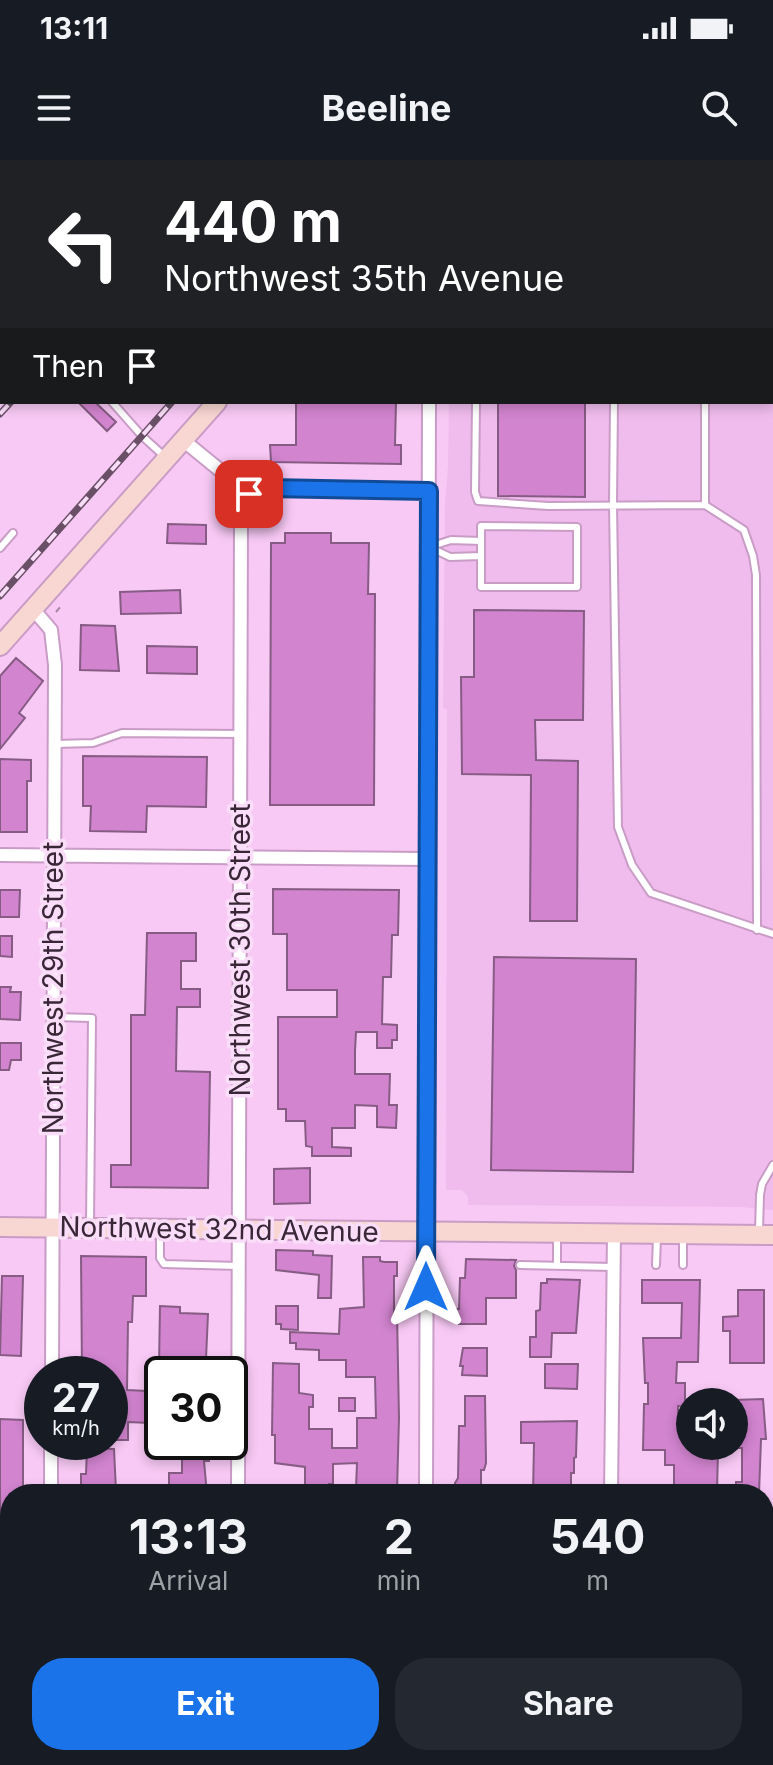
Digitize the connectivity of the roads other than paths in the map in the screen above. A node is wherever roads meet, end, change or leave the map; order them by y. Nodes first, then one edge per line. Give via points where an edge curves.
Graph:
1 (114, 404) edge
2 (215, 404) edge
3 (429, 404) edge
4 (476, 404) edge
5 (614, 404) edge
6 (705, 404) edge
7 (183, 440) junction
8 (167, 459) junction
9 (429, 491) junction
10 (249, 494) junction
11 (613, 505) junction
12 (705, 505) junction
13 (13, 533) dead end
14 (481, 541) junction
15 (429, 547) junction
16 (0, 548) edge
17 (481, 556) junction
18 (33, 609) junction
19 (3, 637) edge
20 (241, 734) junction
21 (55, 744) junction
22 (0, 855) edge
23 (54, 856) junction
24 (241, 857) junction
25 (427, 859) junction
26 (757, 930) junction
27 (773, 934) edge
28 (53, 1017) junction
29 (773, 1165) edge
30 (0, 1227) edge
31 (52, 1227) junction
32 (90, 1228) junction
33 (159, 1229) junction
34 (239, 1230) junction
35 (426, 1232) junction
36 (557, 1233) junction
37 (657, 1233) junction
38 (614, 1234) junction
39 (683, 1234) junction
40 (766, 1235) edge
41 (520, 1265) dead end
42 (656, 1265) dead end
43 (683, 1265) dead end
44 (239, 1266) junction
45 (557, 1266) junction
46 (613, 1267) junction
47 (52, 1356) edge
48 (51, 1460) edge
49 (51, 1484) edge
50 (238, 1484) edge
51 (426, 1484) edge
52 (611, 1484) edge

1 - 8 lane
2 - 7 main road
3 - 9 street
4 - 11 lane via 478,501
5 - 11 lane
6 - 12 lane
7 - 8 main road
7 - 10 street
8 - 18 main road
9 - 10 street via 268,488
9 - 15 street
10 - 20 street, Northwest 30th Street via 241,519
11 - 12 lane
11 - 26 lane via 618,827 632,865 651,893
12 - 26 lane via 744,530 756,575
13 - 16 lane
14 - 15 lane via 451,540
14 - 17 lane
14 - 17 lane via 481,526 577,527 577,587 481,587
15 - 17 lane via 450,557
15 - 25 street
18 - 19 main road
18 - 21 street, Northwest 29th Street via 51,630 54,643
20 - 21 lane via 122,733 93,743
20 - 24 street, Northwest 30th Street
21 - 23 street, Northwest 29th Street
22 - 23 street
23 - 24 street
23 - 28 street, Northwest 29th Street
24 - 25 street
24 - 34 street, Northwest 30th Street
25 - 35 street
26 - 27 lane
28 - 31 street, Northwest 29th Street
28 - 32 lane via 92,1018
29 - 40 lane via 760,1195
30 - 31 main road, Northwest 32nd Avenue
31 - 32 main road, Northwest 32nd Avenue
31 - 47 street, Northwest 29th Street
32 - 33 main road, Northwest 32nd Avenue
33 - 34 main road, Northwest 32nd Avenue
33 - 44 lane via 164,1264
34 - 35 main road, Northwest 32nd Avenue
34 - 44 street, Northwest 30th Street
35 - 36 main road, Northwest 32nd Avenue
35 - 51 street
36 - 38 main road, Northwest 32nd Avenue
36 - 45 lane
37 - 38 main road, Northwest 32nd Avenue
37 - 39 main road, Northwest 32nd Avenue
37 - 42 lane
38 - 46 street
39 - 40 main road, Northwest 32nd Avenue
39 - 43 lane
41 - 45 lane
44 - 50 street, Northwest 30th Street
45 - 46 lane
46 - 52 street
48 - 49 street

